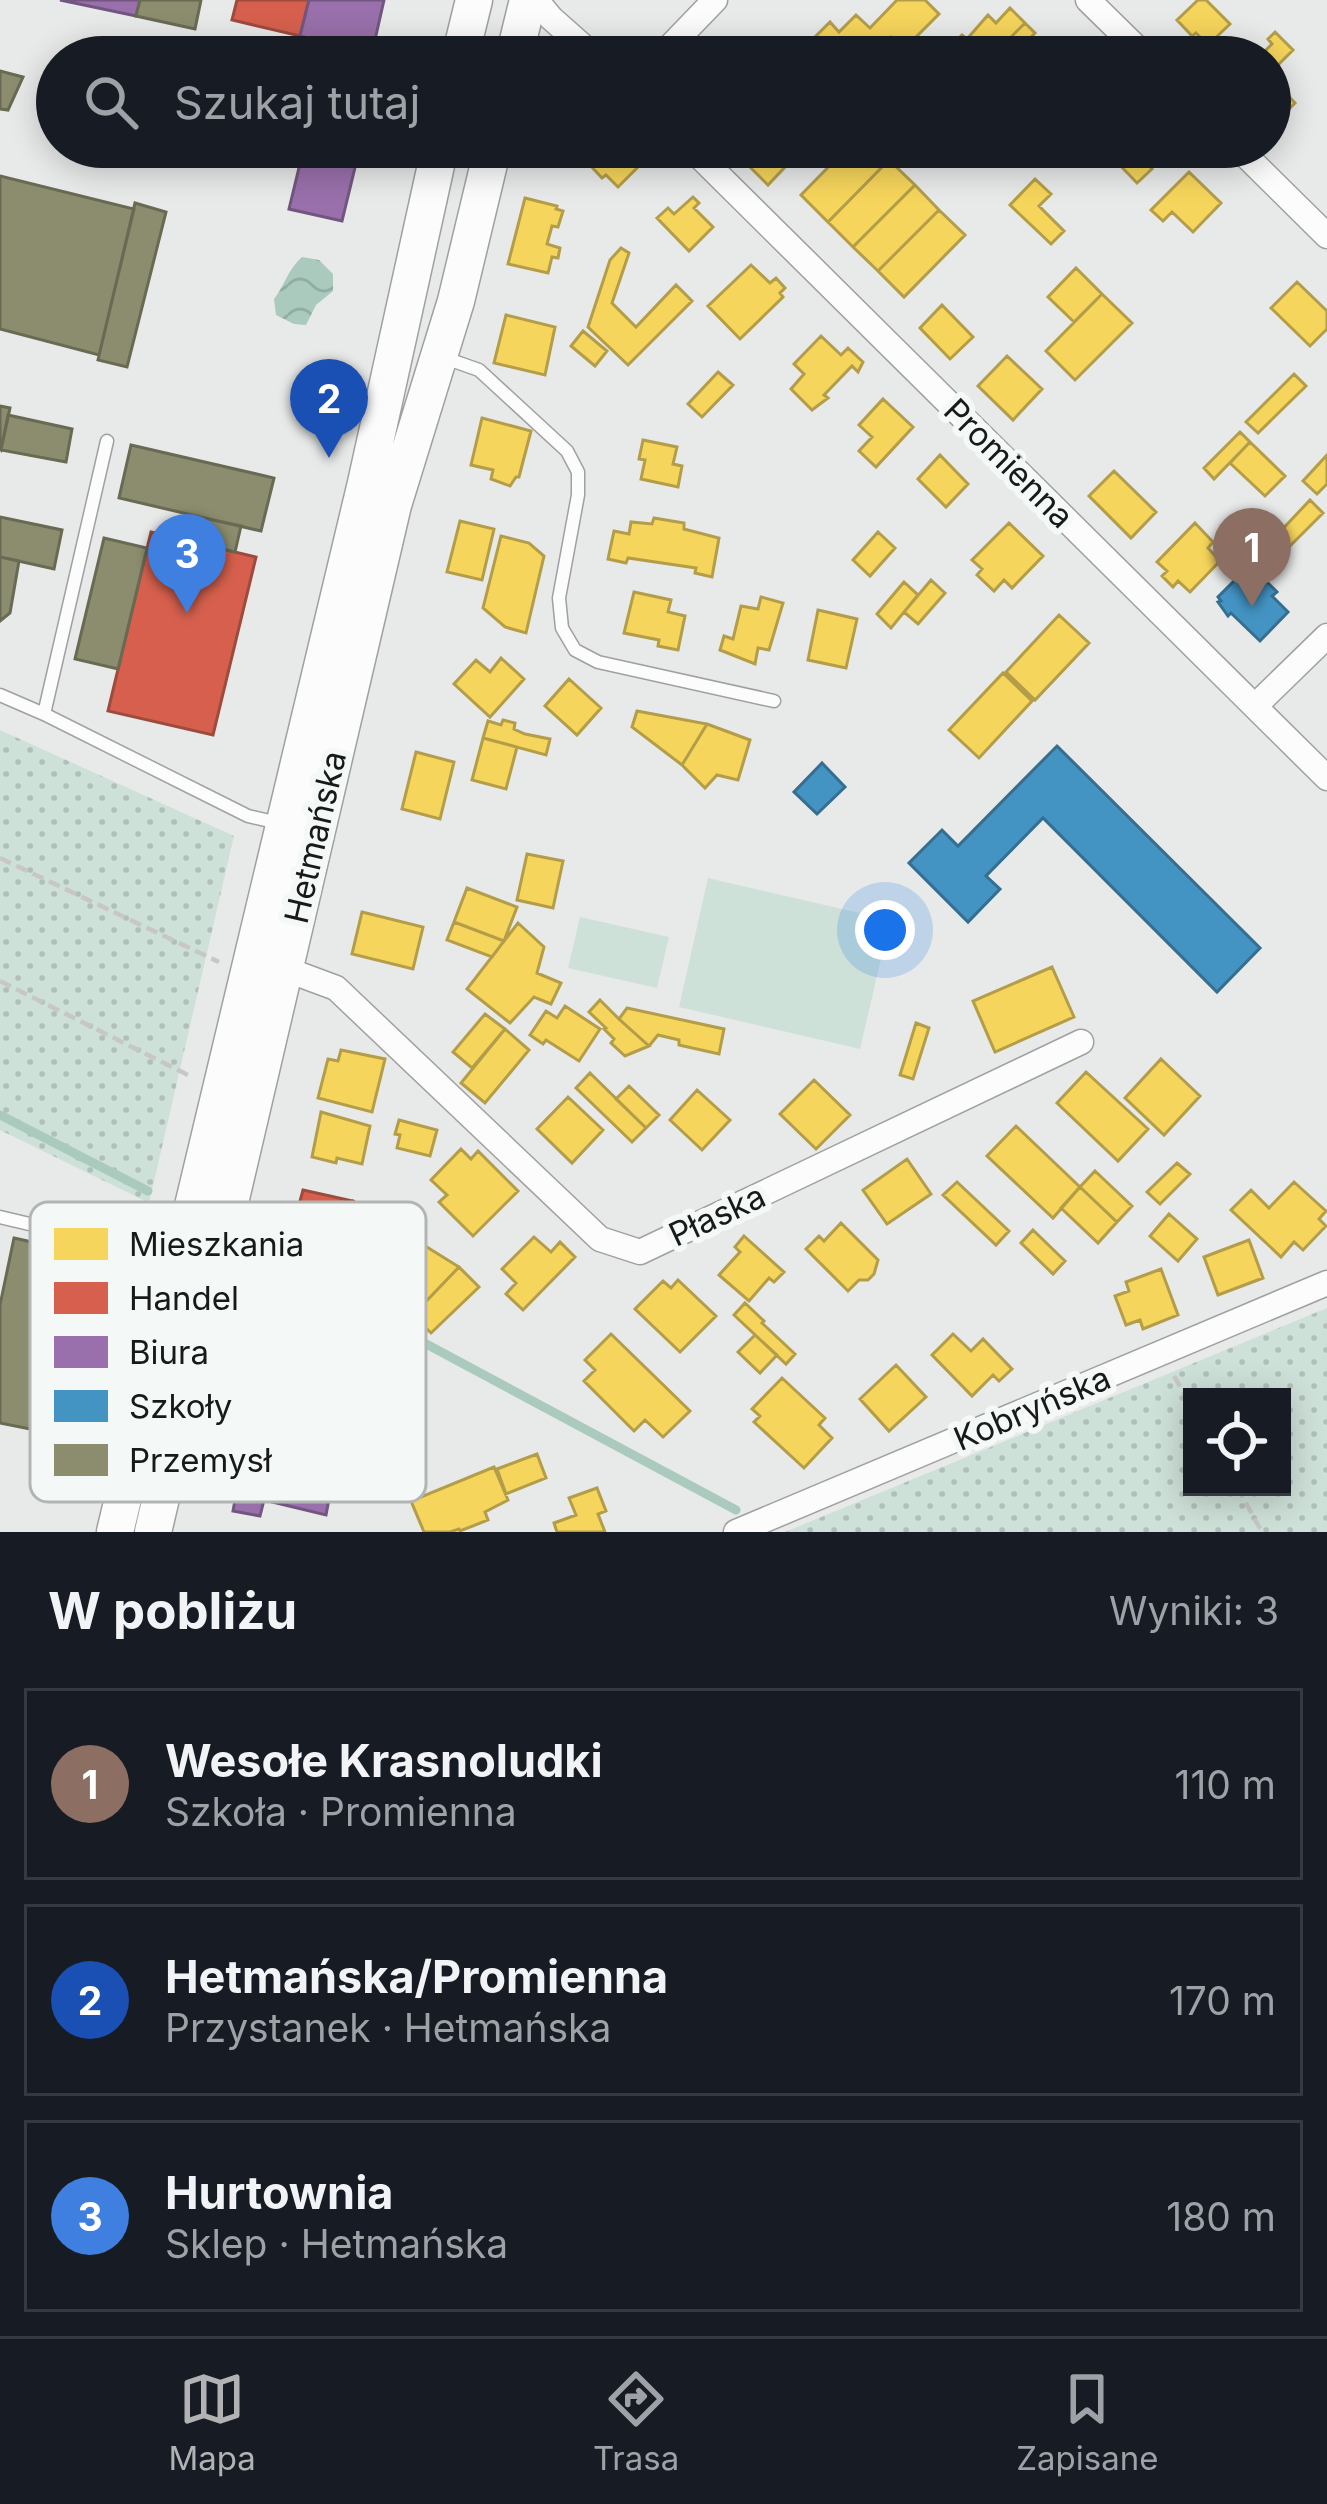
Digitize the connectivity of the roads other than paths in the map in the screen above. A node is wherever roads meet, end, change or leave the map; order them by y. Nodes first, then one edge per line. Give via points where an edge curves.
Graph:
1 (474, 0) edge
2 (532, 0) edge
3 (715, 0) edge
4 (1088, 0) edge
5 (465, 36) edge
6 (521, 36) edge
7 (571, 36) edge
8 (680, 36) edge
9 (1125, 36) edge
10 (435, 168) edge
11 (488, 168) edge
12 (711, 168) edge
13 (1258, 168) edge
14 (1327, 236) edge
15 (440, 356) junction
16 (107, 441) dead end
17 (1327, 636) edge
18 (0, 695) edge
19 (774, 701) dead end
20 (1255, 706) junction
21 (44, 714) junction
22 (1327, 778) edge
23 (284, 825) junction
24 (285, 969) junction
25 (1081, 1042) dead end
26 (195, 1202) edge
27 (230, 1202) edge
28 (0, 1217) edge
29 (30, 1224) edge
30 (1327, 1283) edge
31 (122, 1502) edge
32 (160, 1502) edge
33 (115, 1532) edge
34 (153, 1532) edge
35 (736, 1532) edge

1 - 5 main road
2 - 6 main road
2 - 7 street
3 - 8 street
4 - 9 street
10 - 23 main road, Hetmańska
11 - 15 main road, Hetmańska
12 - 20 street, Promienna
13 - 14 street
15 - 19 lane via 479,370 567,451 578,472 559,598 574,650
15 - 24 main road, Hetmańska via 393,505
16 - 21 lane
17 - 20 street
18 - 21 lane
20 - 22 street, Promienna
21 - 23 lane via 248,816
23 - 26 main road, Hetmańska
24 - 25 street, Płaska via 336,988 600,1239 640,1252
24 - 27 main road, Hetmańska
28 - 29 lane
30 - 35 street, Kobryńska
31 - 33 main road, Hetmańska
32 - 34 main road, Hetmańska

